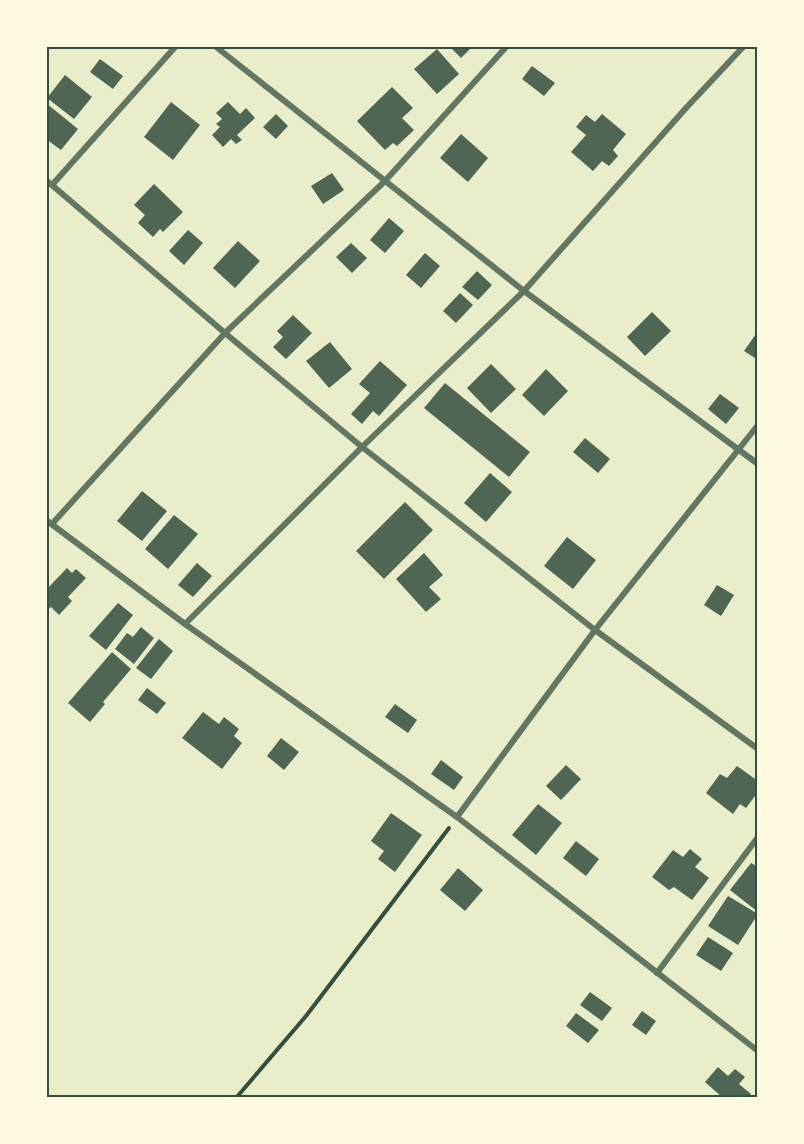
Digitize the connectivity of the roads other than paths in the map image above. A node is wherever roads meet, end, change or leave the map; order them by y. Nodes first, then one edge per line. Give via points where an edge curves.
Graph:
1 (176, 46) edge
2 (215, 46) edge
3 (507, 46) edge
4 (744, 46) edge
5 (385, 181) junction
6 (49, 183) edge
7 (524, 291) junction
8 (225, 333) junction
9 (758, 425) edge
10 (362, 447) junction
11 (738, 448) junction
12 (758, 464) edge
13 (49, 522) edge
14 (185, 624) junction
15 (595, 630) junction
16 (758, 749) edge
17 (457, 818) junction
18 (758, 837) edge
19 (657, 973) junction
20 (758, 1051) edge

1 - 6 street
2 - 5 street
3 - 5 street
4 - 7 street
5 - 7 street
5 - 8 street
6 - 8 street
7 - 10 street
7 - 11 street
8 - 10 street
8 - 13 street
9 - 11 street
10 - 14 street
10 - 15 street
11 - 12 street
11 - 15 street
13 - 14 street
14 - 17 street
15 - 16 street
15 - 17 street
17 - 19 street
18 - 19 street
19 - 20 street

